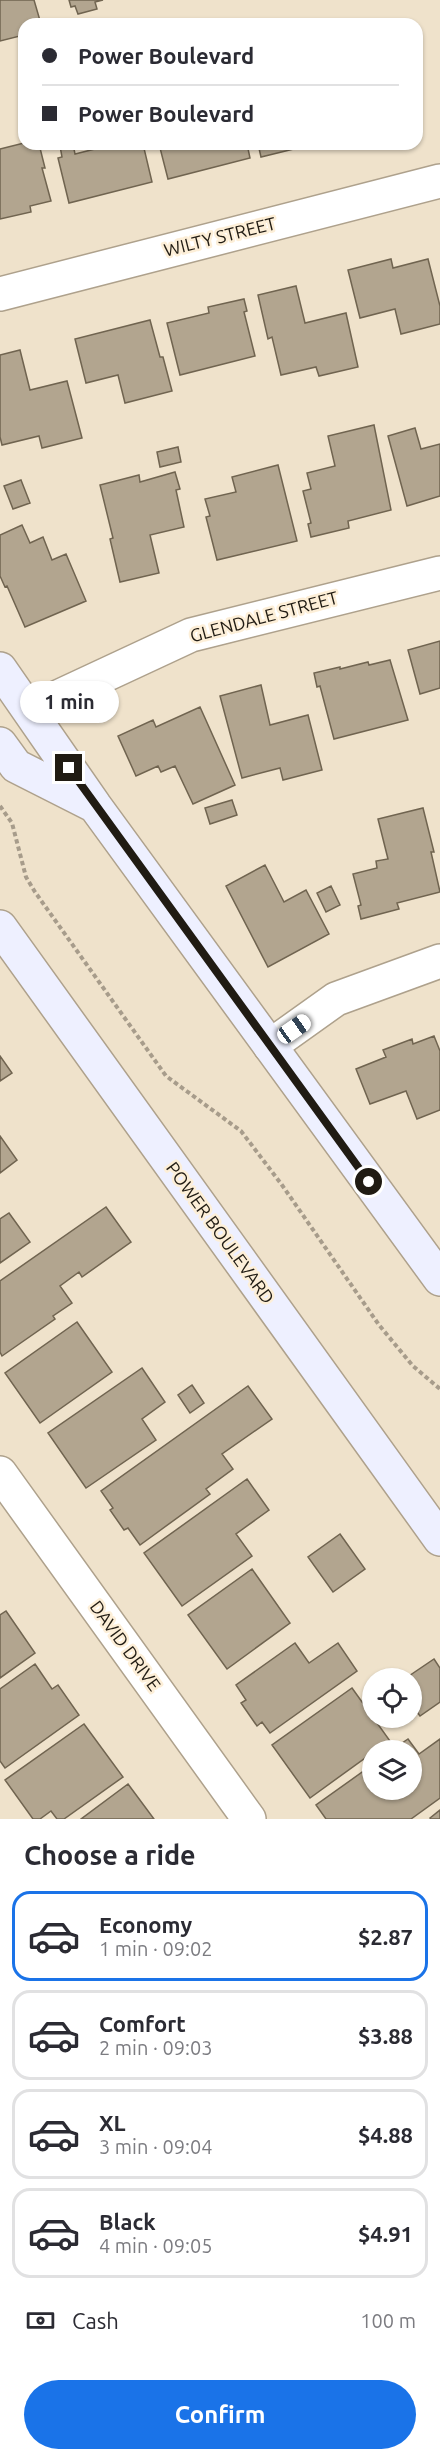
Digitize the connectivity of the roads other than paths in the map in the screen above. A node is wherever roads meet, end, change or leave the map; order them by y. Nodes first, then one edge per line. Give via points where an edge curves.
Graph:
1 (440, 181) edge
2 (0, 294) edge
3 (440, 573) edge
4 (0, 669) edge
5 (30, 710) junction
6 (0, 744) edge
7 (95, 806) junction
8 (5, 941) edge
9 (440, 962) edge
10 (270, 1046) junction
11 (440, 1279) edge
12 (0, 1473) edge
13 (440, 1539) edge
14 (249, 1819) edge

1 - 2 street, WILTY STREET
3 - 5 street, GLENDALE STREET via 191,635
4 - 5 main road
5 - 7 main road
6 - 7 main road via 16,765
7 - 10 main road
8 - 13 main road, POWER BOULEVARD
9 - 10 street via 336,999
10 - 11 main road
12 - 14 street, DAVID DRIVE

